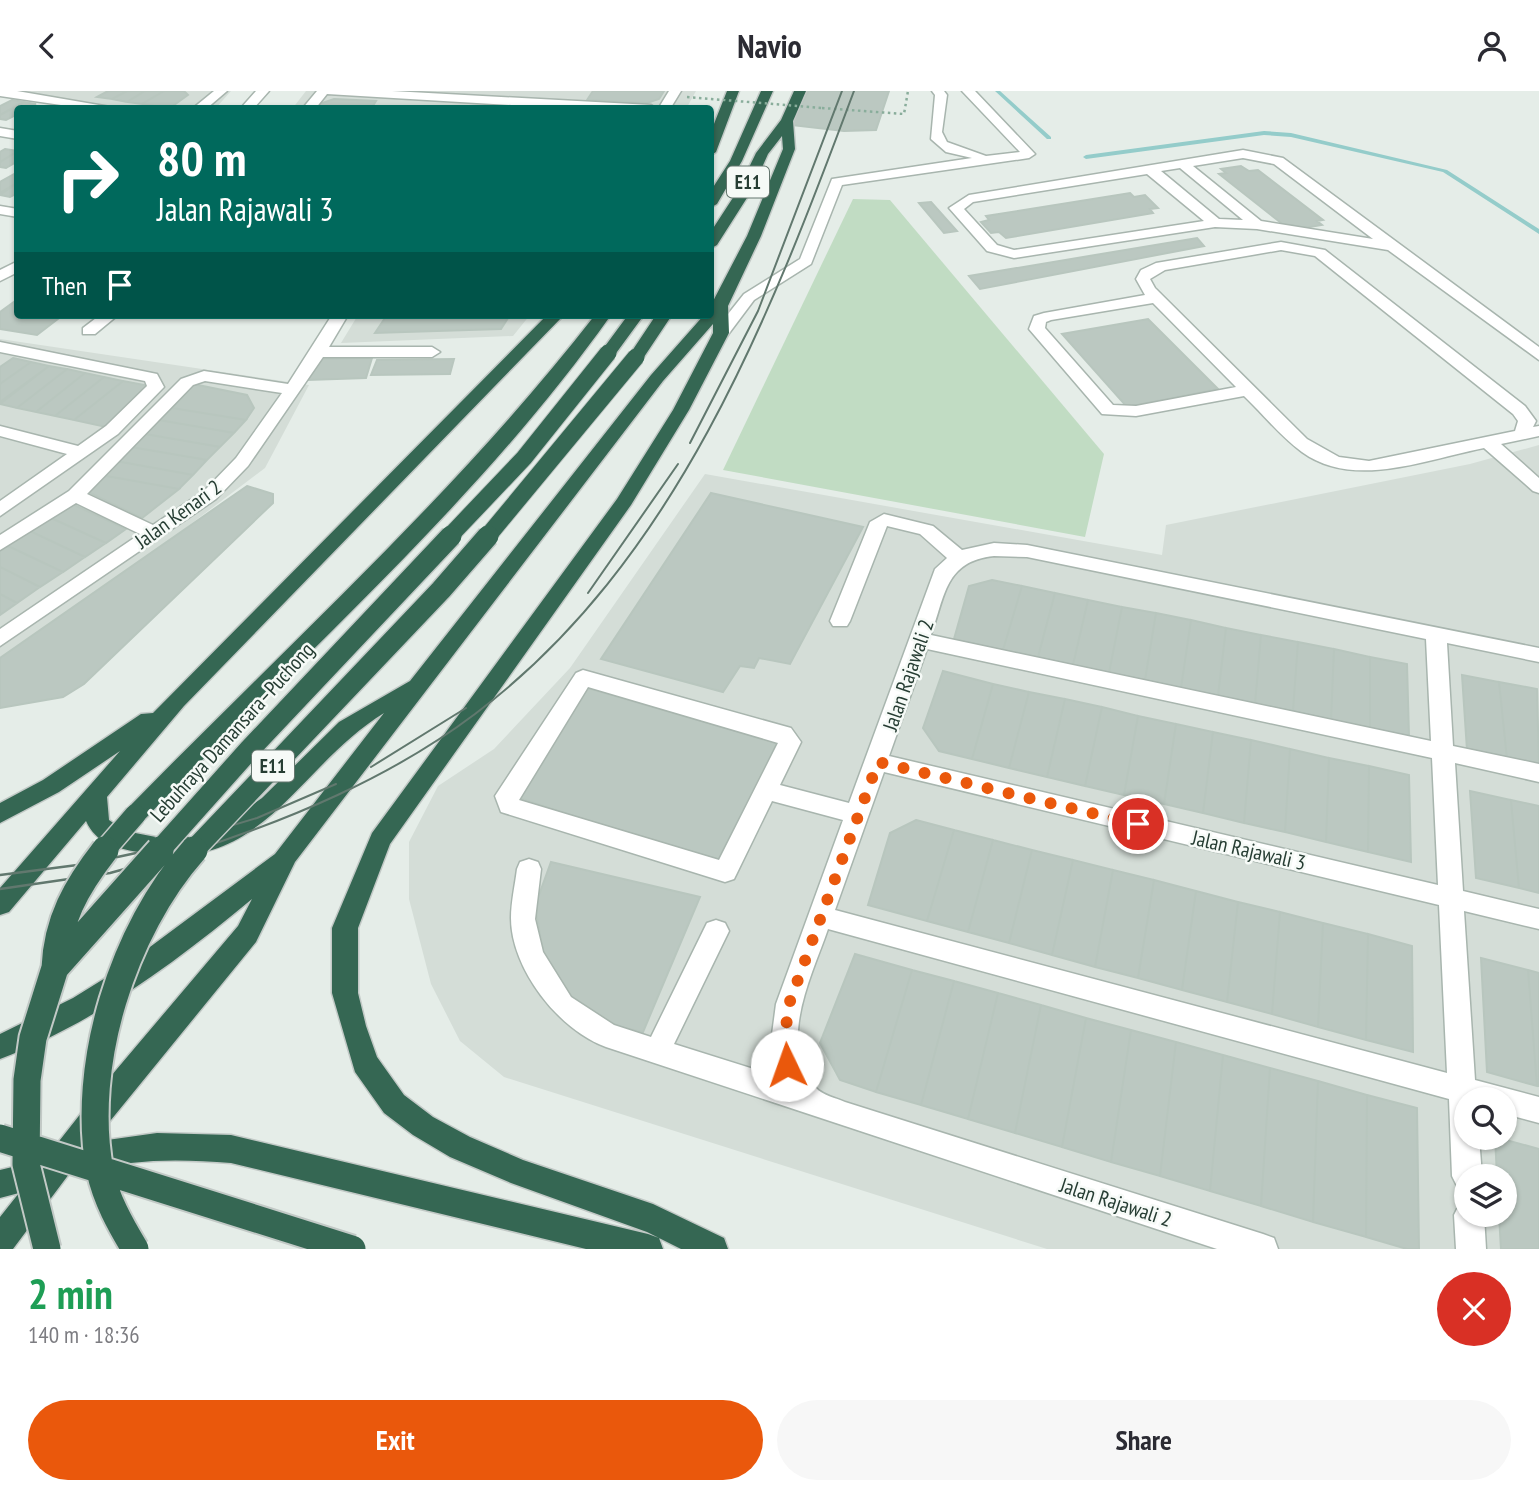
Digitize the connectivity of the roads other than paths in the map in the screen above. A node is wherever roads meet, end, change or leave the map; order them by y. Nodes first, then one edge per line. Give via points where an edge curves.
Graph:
1 (221, 91) edge
2 (263, 91) edge
3 (323, 91) edge
4 (328, 91) edge
5 (582, 91) edge
6 (733, 91) edge
7 (766, 91) edge
8 (800, 91) edge
9 (937, 91) edge
10 (968, 91) edge
11 (0, 92) edge
12 (419, 93) edge
13 (396, 95) junction
14 (573, 104) junction
15 (89, 105) edge
16 (203, 105) edge
17 (250, 105) edge
18 (311, 105) edge
19 (388, 105) edge
20 (578, 105) edge
21 (760, 105) junction
22 (722, 114) junction
23 (787, 121) junction
24 (714, 124) edge
25 (714, 139) edge
26 (996, 159) junction
27 (1184, 165) junction
28 (1151, 170) junction
29 (714, 172) edge
30 (714, 197) edge
31 (1215, 223) junction
32 (1257, 225) junction
33 (714, 239) edge
34 (1392, 246) junction
35 (1156, 298) junction
36 (720, 306) junction
37 (714, 313) edge
38 (105, 319) edge
39 (338, 319) edge
40 (552, 319) edge
41 (600, 319) edge
42 (633, 319) edge
43 (661, 319) edge
44 (709, 319) edge
45 (89, 331) dead end
46 (721, 333) junction
47 (0, 347) edge
48 (318, 352) junction
49 (432, 352) dead end
50 (1539, 355) edge
51 (291, 389) junction
52 (1249, 390) junction
53 (0, 431) edge
54 (1531, 433) edge
55 (1488, 442) junction
56 (80, 452) junction
57 (1539, 487) edge
58 (75, 495) junction
59 (0, 510) edge
60 (153, 533) junction
61 (0, 544) edge
62 (958, 557) junction
63 (840, 621) dead end
64 (1436, 637) junction
65 (0, 639) edge
66 (920, 641) junction
67 (1539, 656) edge
68 (425, 679) junction
69 (176, 701) junction
70 (1442, 753) junction
71 (878, 762) junction
72 (1539, 773) edge
73 (766, 790) junction
74 (96, 792) junction
75 (0, 814) edge
76 (859, 815) junction
77 (286, 856) junction
78 (529, 869) dead end
79 (1451, 898) junction
80 (0, 905) edge
81 (819, 916) junction
82 (1539, 919) edge
83 (716, 931) dead end
84 (55, 968) junction
85 (0, 1047) edge
86 (658, 1049) junction
87 (1454, 1087) edge
88 (1461, 1087) edge
89 (807, 1099) junction
90 (1517, 1104) edge
91 (1539, 1110) edge
92 (0, 1138) edge
93 (57, 1168) junction
94 (0, 1184) edge
95 (1470, 1227) edge
96 (0, 1241) edge
97 (47, 1249) edge
98 (135, 1249) edge
99 (352, 1249) edge
100 (649, 1249) edge
101 (713, 1249) edge
102 (1263, 1249) edge
103 (1471, 1249) edge

1 - 16 street
2 - 17 street
3 - 18 street
4 - 13 street
5 - 14 street
6 - 22 highway
7 - 21 highway, E11
8 - 23 highway, E11
9 - 26 street via 941,95 933,127 939,142
10 - 26 street via 1029,154
11 - 15 street
12 - 13 street
12 - 14 street
13 - 19 street
14 - 20 street
21 - 29 highway
21 - 30 highway, E11
22 - 24 highway
22 - 25 highway
23 - 33 highway, E11 via 762,153
23 - 36 highway via 789,149
26 - 46 street via 837,181 806,261 749,297
27 - 28 street
27 - 32 street
27 - 34 street via 1243,154 1268,157
28 - 31 street
28 - 31 street via 970,199 956,208 992,248 1014,254
31 - 32 street
32 - 34 street
34 - 50 street
35 - 52 street
35 - 52 street via 1049,316 1039,319 1037,330 1108,410 1136,411
35 - 54 street via 1143,279 1161,266 1281,246 1320,253 1519,410
36 - 37 highway
36 - 46 highway
38 - 45 street
39 - 48 street, Jalan Kenari 2
40 - 69 highway
41 - 84 highway, bridge via 488,455 300,650 211,733 108,845 67,906 54,946
42 - 84 highway, Lebuhraya Damansara–Puchong / E11, bridge via 524,458 249,750
43 - 98 highway, E11, bridge via 548,467 441,590 191,853 164,889 122,967 96,1084 94,1139 101,1181 115,1220
44 - 68 highway via 657,378
46 - 101 highway via 625,501 380,840 345,928 345,993 353,1026 365,1063 394,1104 460,1147 653,1219
47 - 56 street via 152,377 156,387 113,430
48 - 49 street
48 - 51 street, Jalan Kenari 2
51 - 58 street via 204,376 187,382
51 - 60 street, Jalan Kenari 2 via 242,462 210,495
52 - 55 street via 1311,452 1342,464 1369,466
53 - 56 street
54 - 55 street
55 - 57 street
56 - 59 street
58 - 60 street
58 - 61 street
60 - 65 street, Jalan Kenari 2
62 - 63 street via 926,530 879,522
62 - 64 street via 1000,549 1027,551
62 - 66 street, Jalan Rajawali 2 via 945,569
64 - 67 street
64 - 70 street
66 - 70 street
66 - 71 street, Jalan Rajawali 2
68 - 74 highway via 341,732 265,813 241,831 213,841 160,846 108,835 94,813
68 - 77 highway
69 - 74 highway
69 - 75 highway via 51,786
70 - 72 street
70 - 79 street
71 - 76 street, Jalan Rajawali 2
71 - 79 street, Jalan Rajawali 3
73 - 73 street via 725,872 509,806 507,796 583,678 783,734 790,742
73 - 76 street
74 - 80 highway
76 - 81 street, Jalan Rajawali 2
77 - 85 highway via 229,904 122,980 83,1006
77 - 93 highway via 247,934
78 - 86 street via 523,919 531,955 562,1005 606,1034
79 - 82 street, Jalan Rajawali 3
79 - 88 street
81 - 87 street
81 - 89 street, Jalan Rajawali 2 via 789,1004 784,1042 787,1065
83 - 86 street
84 - 97 highway, Lebuhraya Damansara–Puchong / E11, bridge via 33,1038 27,1080 26,1164
86 - 89 street
89 - 102 street, Jalan Rajawali 2
90 - 91 street
92 - 99 highway, bridge
93 - 94 highway
93 - 96 highway
93 - 100 highway via 107,1151 164,1146 231,1149
95 - 103 street

